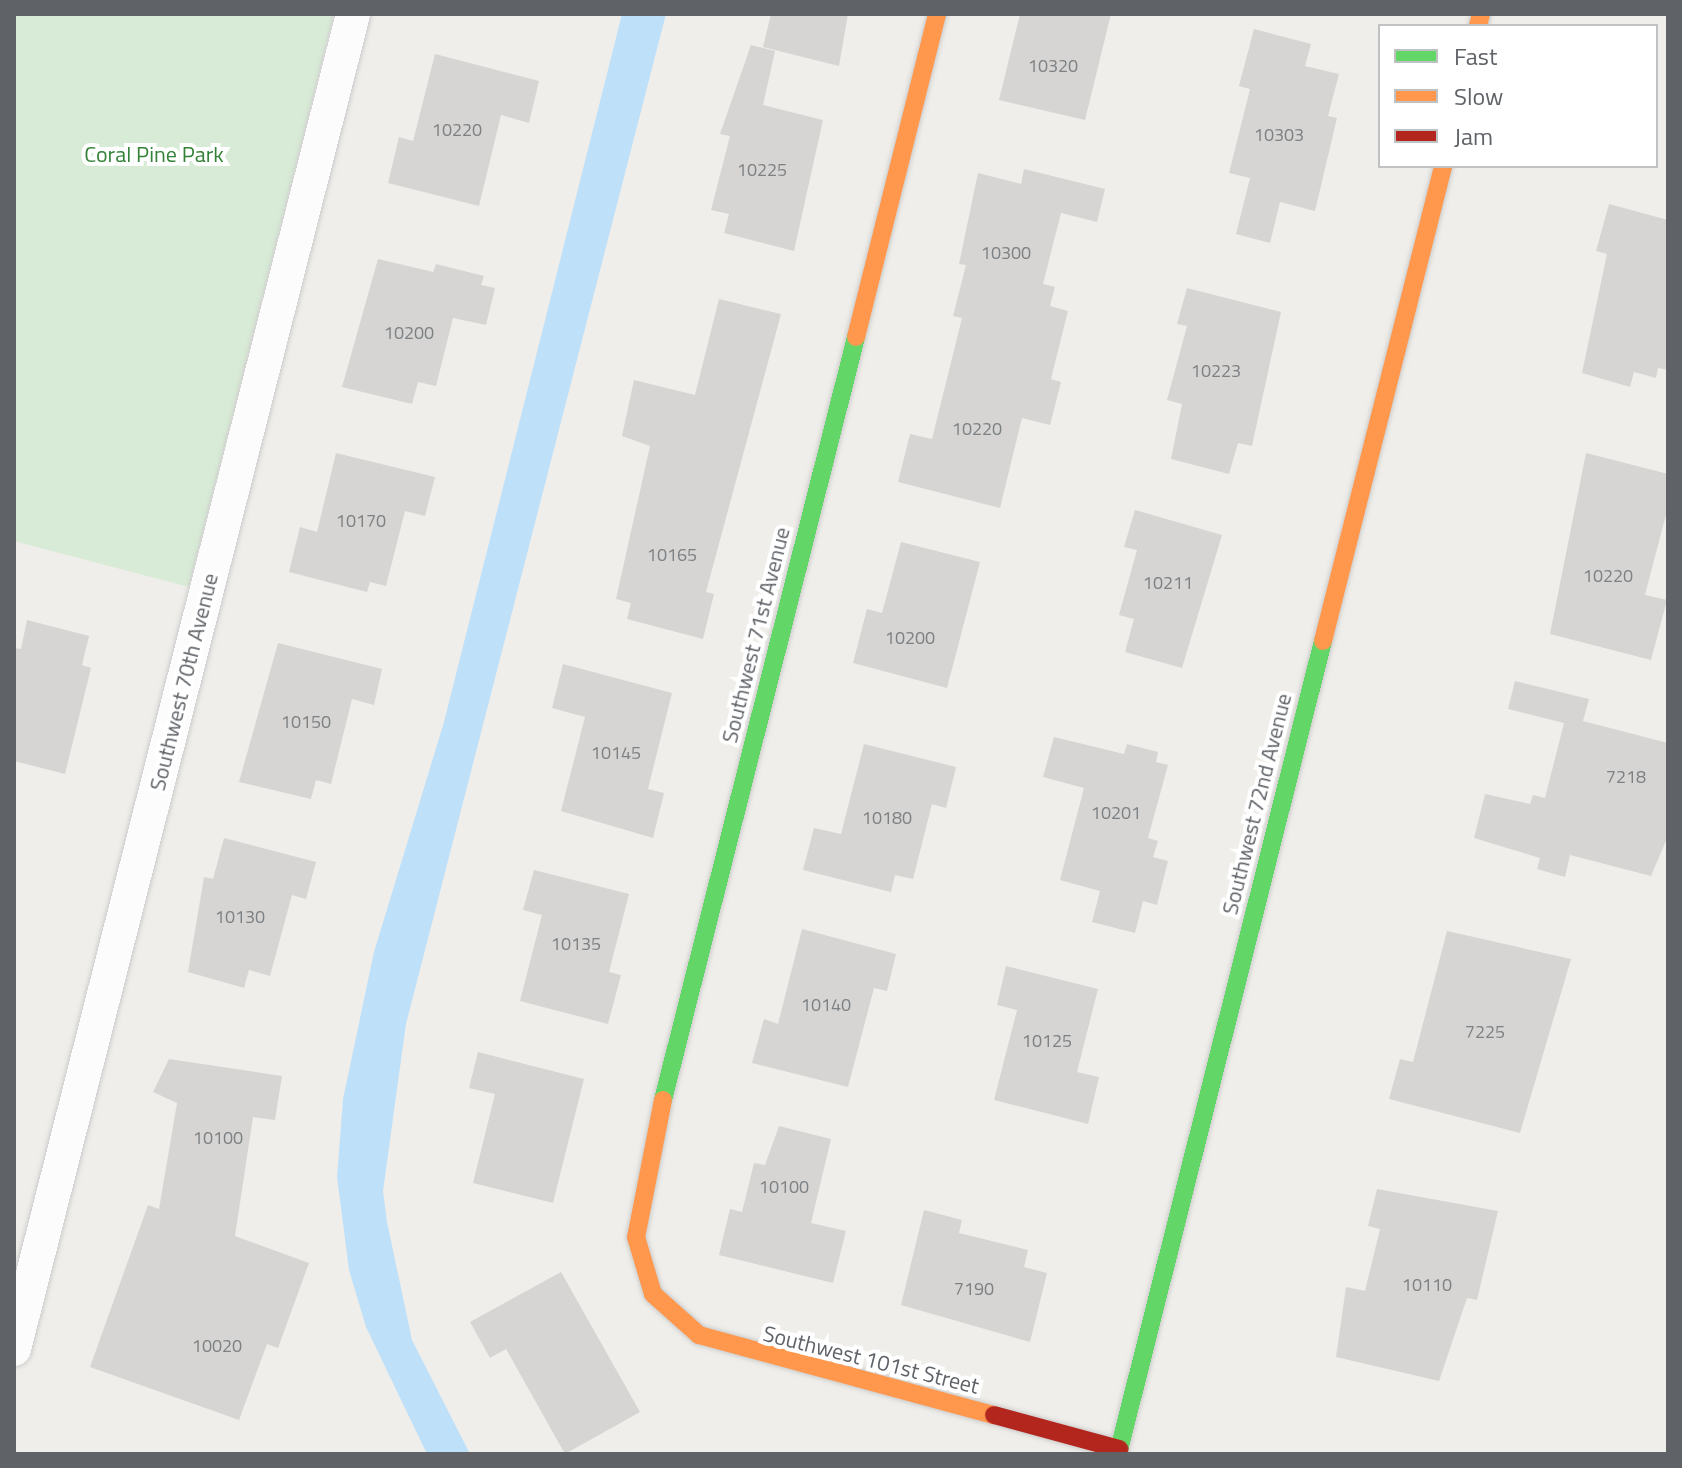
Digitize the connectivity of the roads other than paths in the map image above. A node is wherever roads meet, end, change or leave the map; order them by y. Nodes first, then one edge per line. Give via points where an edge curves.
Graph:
1 (353, 14) edge
2 (937, 14) edge
3 (1442, 168) edge
4 (641, 1270) joint
5 (14, 1349) edge
6 (1119, 1452) edge

1 - 5 street, Southwest 70th Avenue
2 - 4 street, Southwest 71st Avenue via 650,1153 636,1237
3 - 6 street, Southwest 72nd Avenue
4 - 6 street, Southwest 101st Street via 672,1317 732,1349

